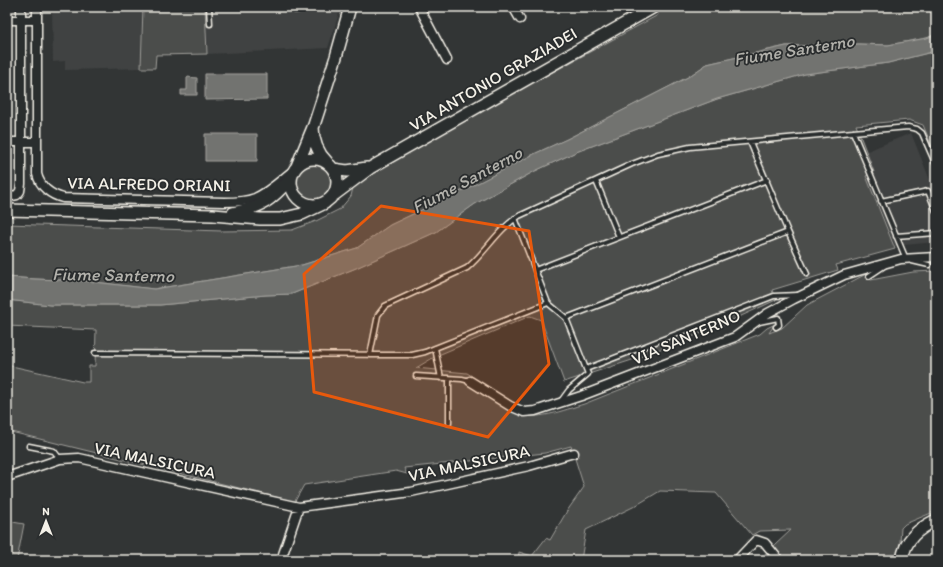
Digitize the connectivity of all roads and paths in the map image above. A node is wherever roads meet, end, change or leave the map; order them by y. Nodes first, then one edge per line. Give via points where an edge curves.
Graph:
1 (21, 7) edge
2 (37, 7) edge
3 (209, 7) edge
4 (295, 7) edge
5 (326, 7) edge
6 (418, 7) edge
7 (514, 7) edge
8 (654, 7) edge
9 (346, 8) edge
10 (520, 19) dead end
11 (7, 20) edge
12 (37, 20) junction
13 (21, 21) junction
14 (210, 24) dead end
15 (448, 60) dead end
16 (22, 85) junction
17 (36, 86) junction
18 (314, 124) junction
19 (853, 132) junction
20 (7, 142) edge
21 (22, 142) junction
22 (37, 142) junction
23 (750, 142) junction
24 (936, 165) edge
25 (330, 166) junction
26 (370, 168) junction
27 (294, 171) junction
28 (767, 180) junction
29 (596, 181) junction
30 (334, 195) junction
31 (7, 197) edge
32 (881, 201) junction
33 (325, 203) junction
34 (7, 210) edge
35 (936, 211) edge
36 (213, 215) junction
37 (515, 218) junction
38 (788, 232) junction
39 (936, 233) edge
40 (896, 236) junction
41 (619, 237) junction
42 (936, 257) edge
43 (905, 259) junction
44 (890, 262) junction
45 (929, 265) dead end
46 (535, 270) junction
47 (807, 274) dead end
48 (869, 276) dead end
49 (802, 294) junction
50 (548, 303) junction
51 (566, 318) junction
52 (756, 322) junction
53 (776, 327) dead end
54 (435, 348) junction
55 (95, 353) dead end
56 (370, 355) junction
57 (586, 369) junction
58 (416, 376) dead end
59 (441, 378) junction
60 (449, 379) junction
61 (470, 381) joint
62 (560, 403) junction
63 (449, 423) dead end
64 (29, 446) dead end
65 (574, 453) dead end
66 (60, 459) junction
67 (7, 477) edge
68 (298, 504) junction
69 (936, 520) edge
70 (281, 560) edge
71 (737, 560) edge
72 (779, 560) edge
73 (902, 560) edge

1 - 13 street
2 - 12 street
3 - 14 lane
4 - 5 lane via 295,10
6 - 15 street
7 - 10 street
8 - 26 street, VIA ANTONIO GRAZIADEI
9 - 18 street via 336,57
11 - 13 street
12 - 13 street
12 - 17 street
13 - 16 street
16 - 17 street
16 - 21 street
17 - 22 street
18 - 25 street via 314,141 317,149
18 - 27 street
19 - 23 lane
19 - 24 lane via 908,127 917,129 922,133
19 - 32 lane
20 - 21 street
21 - 22 street
21 - 31 street via 20,191 17,195
22 - 27 street, VIA ALFREDO ORIANI via 39,181 55,196 63,198 244,201 256,198
23 - 28 lane
23 - 29 lane via 658,154
25 - 26 street, VIA ANTONIO GRAZIADEI via 347,171
25 - 27 street via 315,159 302,162
25 - 30 street via 338,182
26 - 30 street, VIA ANTONIO GRAZIADEI
27 - 33 street via 290,185 294,195 302,203 314,206
27 - 36 street via 278,194 265,203 234,213
28 - 38 lane
28 - 41 lane
29 - 37 lane
29 - 41 lane
30 - 33 street
32 - 35 lane via 928,191
32 - 40 lane
33 - 36 street via 302,214 280,219
34 - 36 street
37 - 46 lane
37 - 56 lane via 503,227 474,263 462,272 385,306 378,315
38 - 47 lane
38 - 51 lane
39 - 40 lane
40 - 43 lane
41 - 46 lane
42 - 43 street, VIA SANTERNO
43 - 44 street, VIA SANTERNO
43 - 45 lane
44 - 48 lane
44 - 49 street, VIA SANTERNO via 844,274
46 - 50 lane
49 - 52 street, VIA SANTERNO
49 - 57 lane via 774,296
50 - 51 lane
50 - 54 lane
51 - 57 lane
52 - 53 lane via 778,318 780,324
52 - 62 street, VIA SANTERNO via 735,336
54 - 56 lane via 412,355
54 - 59 lane
55 - 56 lane
57 - 62 lane via 588,374 569,390
58 - 59 lane
59 - 60 lane
60 - 61 lane
60 - 63 lane
61 - 62 street, VIA SANTERNO via 524,412
64 - 66 lane via 54,451
65 - 68 street, VIA MALSICURA via 530,466 411,492
66 - 67 street, VIA MALSICURA
66 - 68 street, VIA MALSICURA via 79,458
68 - 70 street
69 - 73 street via 910,537 903,551
71 - 72 street via 756,540 765,542

